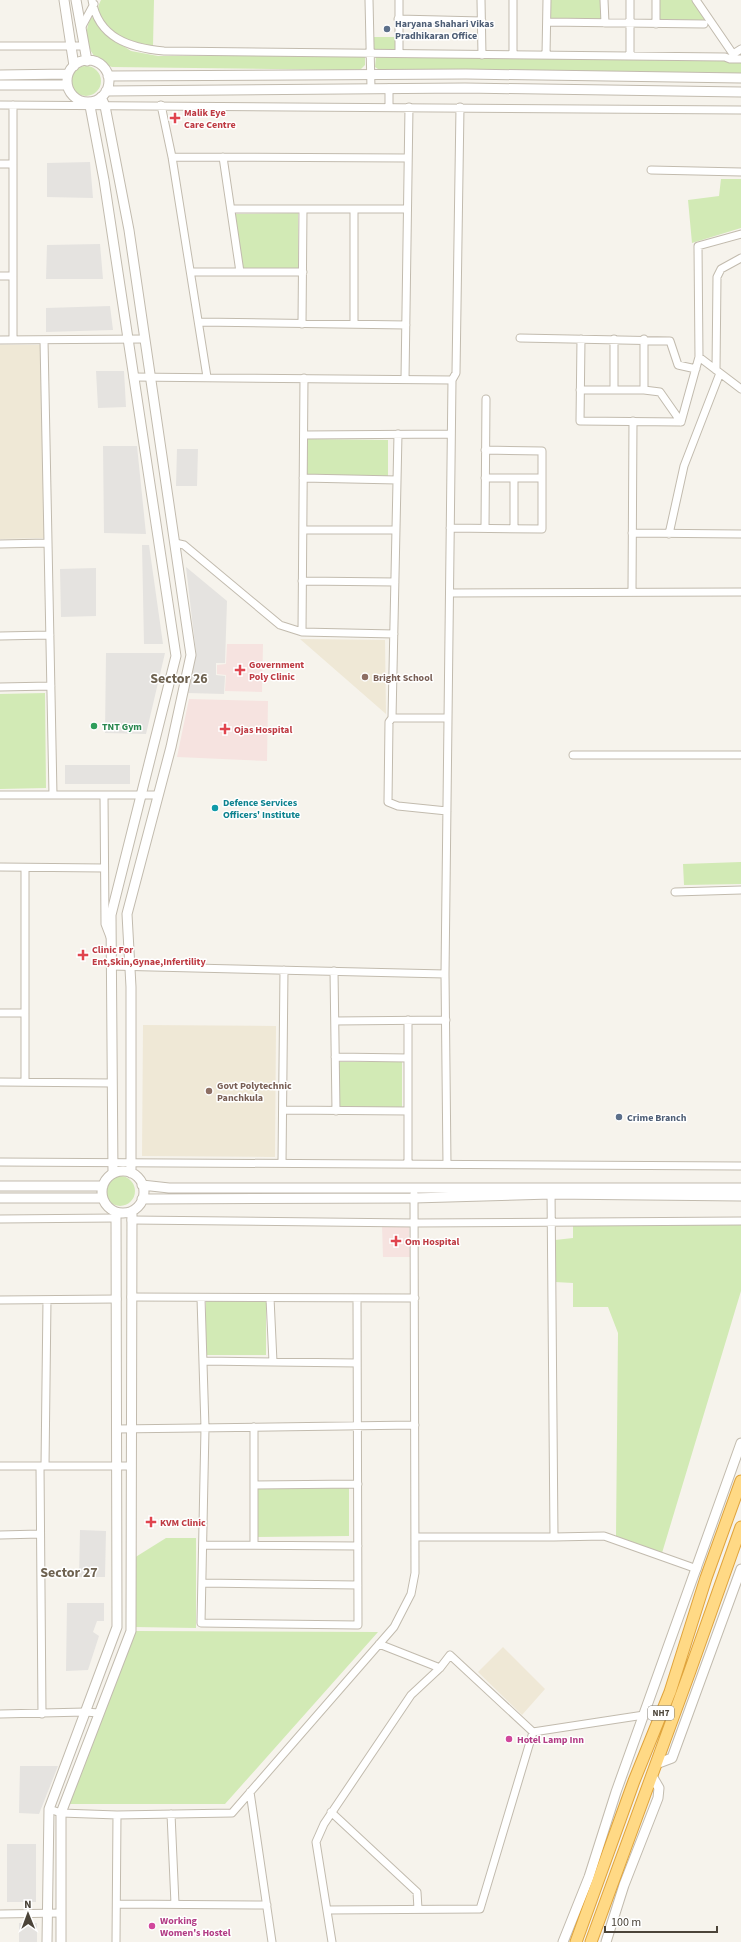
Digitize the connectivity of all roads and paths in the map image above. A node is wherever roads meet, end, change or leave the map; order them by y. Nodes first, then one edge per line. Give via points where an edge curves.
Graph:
1 (64, 0) edge
2 (76, 0) edge
3 (368, 0) edge
4 (399, 0) edge
5 (481, 0) edge
6 (513, 0) edge
7 (547, 0) edge
8 (604, 0) edge
9 (630, 0) edge
10 (656, 0) edge
11 (696, 0) edge
12 (94, 2) edge
13 (398, 19) junction
14 (482, 20) junction
15 (547, 22) junction
16 (605, 23) junction
17 (630, 24) junction
18 (656, 24) junction
19 (704, 24) dead end
20 (80, 28) junction
21 (0, 46) edge
22 (72, 46) junction
23 (84, 46) junction
24 (741, 49) edge
25 (399, 53) junction
26 (370, 54) junction
27 (482, 54) junction
28 (514, 55) junction
29 (546, 55) junction
30 (630, 55) junction
31 (741, 59) edge
32 (87, 61) junction
33 (74, 66) junction
34 (68, 74) junction
35 (0, 75) edge
36 (371, 75) junction
37 (108, 76) junction
38 (741, 78) edge
39 (0, 85) edge
40 (67, 85) junction
41 (370, 88) junction
42 (389, 88) junction
43 (741, 92) edge
44 (104, 98) junction
45 (88, 104) junction
46 (0, 105) edge
47 (13, 105) junction
48 (161, 105) junction
49 (389, 107) junction
50 (409, 107) junction
51 (460, 107) junction
52 (741, 110) edge
53 (172, 157) junction
54 (223, 157) junction
55 (408, 158) junction
56 (0, 164) edge
57 (13, 164) junction
58 (651, 170) dead end
59 (741, 172) edge
60 (303, 208) junction
61 (231, 209) junction
62 (354, 209) junction
63 (407, 209) junction
64 (741, 234) edge
65 (741, 258) edge
66 (191, 272) junction
67 (240, 272) junction
68 (303, 272) junction
69 (0, 276) edge
70 (13, 276) junction
71 (199, 322) junction
72 (302, 324) junction
73 (354, 324) junction
74 (406, 325) junction
75 (520, 338) dead end
76 (145, 339) junction
77 (581, 339) junction
78 (614, 339) junction
79 (644, 339) junction
80 (0, 340) edge
81 (13, 340) junction
82 (44, 340) junction
83 (128, 340) junction
84 (699, 356) junction
85 (696, 369) junction
86 (718, 371) junction
87 (133, 376) junction
88 (150, 376) junction
89 (207, 377) junction
90 (304, 378) junction
91 (405, 379) junction
92 (452, 380) junction
93 (741, 389) edge
94 (580, 390) junction
95 (614, 390) junction
96 (644, 390) junction
97 (486, 399) dead end
98 (633, 421) junction
99 (681, 422) junction
100 (398, 434) junction
101 (452, 434) junction
102 (304, 435) junction
103 (485, 450) junction
104 (303, 478) junction
105 (485, 478) junction
106 (514, 478) junction
107 (542, 478) junction
108 (397, 480) junction
109 (450, 528) junction
110 (485, 528) junction
111 (514, 528) junction
112 (303, 530) junction
113 (396, 530) junction
114 (632, 533) junction
115 (669, 534) junction
116 (741, 534) edge
117 (175, 543) junction
118 (0, 544) edge
119 (48, 544) junction
120 (302, 581) junction
121 (395, 582) junction
122 (632, 592) junction
123 (741, 592) edge
124 (450, 593) junction
125 (302, 632) junction
126 (394, 634) junction
127 (50, 635) junction
128 (0, 636) edge
129 (51, 686) junction
130 (0, 687) edge
131 (392, 718) junction
132 (448, 718) junction
133 (573, 755) dead end
134 (741, 755) edge
135 (0, 795) edge
136 (53, 795) junction
137 (104, 795) junction
138 (158, 795) junction
139 (141, 796) junction
140 (447, 811) junction
141 (0, 868) edge
142 (25, 868) junction
143 (104, 868) junction
144 (741, 890) edge
145 (675, 892) dead end
146 (111, 941) junction
147 (111, 966) junction
148 (130, 966) junction
149 (284, 970) junction
150 (334, 971) junction
151 (445, 974) junction
152 (0, 1013) edge
153 (25, 1013) junction
154 (408, 1020) junction
155 (446, 1020) junction
156 (335, 1021) junction
157 (335, 1057) junction
158 (408, 1058) junction
159 (0, 1082) edge
160 (25, 1082) junction
161 (112, 1082) junction
162 (283, 1110) junction
163 (336, 1111) junction
164 (408, 1111) junction
165 (0, 1162) edge
166 (112, 1163) junction
167 (131, 1163) junction
168 (282, 1163) junction
169 (408, 1164) junction
170 (447, 1164) junction
171 (741, 1166) edge
172 (113, 1173) junction
173 (131, 1173) junction
174 (142, 1185) junction
175 (0, 1186) edge
176 (103, 1186) junction
177 (414, 1188) junction
178 (741, 1188) edge
179 (551, 1191) junction
180 (741, 1196) edge
181 (0, 1198) edge
182 (102, 1198) junction
183 (414, 1198) junction
184 (142, 1199) junction
185 (116, 1215) junction
186 (132, 1215) junction
187 (0, 1219) edge
188 (552, 1221) junction
189 (741, 1221) edge
190 (414, 1223) junction
191 (131, 1297) junction
192 (201, 1298) junction
193 (270, 1298) junction
194 (357, 1298) junction
195 (415, 1298) junction
196 (117, 1299) junction
197 (0, 1300) edge
198 (47, 1300) junction
199 (204, 1361) junction
200 (273, 1362) junction
201 (357, 1363) junction
202 (415, 1425) junction
203 (358, 1426) junction
204 (254, 1427) junction
205 (205, 1428) junction
206 (117, 1429) junction
207 (131, 1429) junction
208 (741, 1442) edge
209 (0, 1466) edge
210 (43, 1466) junction
211 (117, 1466) junction
212 (131, 1466) junction
213 (741, 1481) edge
214 (358, 1484) junction
215 (254, 1486) junction
216 (741, 1527) edge
217 (40, 1534) junction
218 (0, 1535) edge
219 (554, 1536) junction
220 (415, 1537) junction
221 (203, 1545) junction
222 (254, 1545) junction
223 (358, 1546) junction
224 (741, 1569) edge
225 (697, 1570) junction
226 (202, 1583) junction
227 (358, 1585) junction
228 (379, 1644) junction
229 (440, 1668) junction
230 (85, 1712) junction
231 (100, 1713) junction
232 (0, 1714) edge
233 (42, 1714) junction
234 (644, 1715) junction
235 (533, 1732) junction
236 (656, 1764) junction
237 (652, 1776) junction
238 (250, 1792) junction
239 (49, 1809) junction
240 (61, 1812) junction
241 (331, 1812) junction
242 (171, 1814) junction
243 (117, 1815) junction
244 (117, 1904) junction
245 (174, 1904) junction
246 (267, 1905) junction
247 (418, 1909) junction
248 (327, 1910) junction
249 (47, 1913) junction
250 (61, 1913) junction
251 (0, 1914) edge
252 (47, 1942) edge
253 (61, 1942) edge
254 (116, 1942) edge
255 (272, 1942) edge
256 (332, 1942) edge
257 (563, 1942) edge
258 (576, 1942) edge
259 (590, 1942) edge
260 (606, 1942) edge

1 - 22 street
2 - 20 street
3 - 26 street
4 - 13 street
5 - 14 street
6 - 28 street
7 - 15 street
8 - 16 street
9 - 17 street
10 - 18 street
11 - 24 street via 733,54
12 - 20 street
12 - 26 street via 95,16 116,38 141,49
13 - 14 street
13 - 25 street
14 - 27 street
15 - 16 street
15 - 29 street
16 - 17 street
17 - 18 street
17 - 30 street
18 - 19 street
20 - 23 street
21 - 22 street
22 - 23 street
22 - 33 street
23 - 32 street
25 - 26 street
25 - 27 street
26 - 36 street
27 - 28 street
28 - 29 street
29 - 30 street
30 - 31 street
32 - 33 street
32 - 37 street via 100,65
33 - 34 street
34 - 35 street
34 - 40 street
36 - 37 street
36 - 38 street
36 - 41 street
37 - 44 street
39 - 40 street
40 - 45 street via 74,97
41 - 42 street
41 - 44 street
42 - 43 street
42 - 49 street
44 - 45 street
44 - 48 street
44 - 76 street
45 - 47 street
45 - 83 street via 104,180
46 - 47 street
47 - 57 street
48 - 49 street
48 - 53 street
49 - 50 street
50 - 51 street
50 - 55 street
51 - 52 street
51 - 92 street via 456,373
53 - 54 street
53 - 66 street
54 - 55 street
54 - 61 street
55 - 63 street
56 - 57 street
57 - 70 street
58 - 59 street
60 - 61 street
60 - 62 street
60 - 68 street
61 - 67 street
62 - 63 street
62 - 73 street
63 - 74 street
64 - 84 street via 698,246
65 - 86 street via 721,270 717,277
66 - 67 street
66 - 71 street
67 - 68 street
68 - 72 street
69 - 70 street
70 - 81 street
71 - 72 street
71 - 89 street
72 - 73 street
73 - 74 street
74 - 91 street
75 - 77 street
76 - 83 street
76 - 88 street
77 - 78 street
77 - 94 street
78 - 79 street
78 - 95 street
79 - 85 street via 670,341 678,365
79 - 96 street
80 - 81 street
81 - 82 street
82 - 83 street
82 - 119 street
83 - 87 street
84 - 85 street
84 - 86 street
85 - 99 street
86 - 93 street
86 - 115 street via 684,466
87 - 88 street
87 - 139 street via 176,656
88 - 89 street
88 - 117 street
89 - 90 street
90 - 91 street
90 - 102 street
91 - 92 street
92 - 101 street
94 - 95 street
94 - 98 street via 580,421
95 - 96 street
96 - 99 street via 660,392
97 - 103 street
98 - 99 street
98 - 114 street
100 - 101 street
100 - 102 street
100 - 108 street
101 - 109 street
102 - 104 street
103 - 105 street
103 - 107 street via 542,451
104 - 108 street
104 - 112 street
105 - 106 street
105 - 110 street
106 - 107 street
106 - 111 street
107 - 111 street via 542,529
108 - 113 street
109 - 110 street
109 - 124 street
110 - 111 street
112 - 113 street
112 - 120 street
113 - 121 street
114 - 115 street
114 - 122 street
115 - 116 street
117 - 125 street via 184,545 280,625
117 - 138 street via 191,655
118 - 119 street
119 - 127 street
120 - 121 street
120 - 125 street
121 - 126 street
122 - 123 street
122 - 124 street
124 - 132 street
125 - 126 street
126 - 131 street
127 - 128 street
127 - 129 street
129 - 130 street
129 - 136 street
131 - 132 street
131 - 140 street via 389,722 388,802 398,806
132 - 140 street
133 - 134 street
135 - 136 street
136 - 137 street
137 - 139 street
137 - 143 street
138 - 139 street
138 - 148 street via 127,914
139 - 146 street via 111,915
140 - 151 street
141 - 142 street
142 - 143 street
142 - 153 street
143 - 146 street via 105,924
144 - 145 street
146 - 147 street
147 - 148 street
147 - 161 street
148 - 149 street
148 - 167 street
149 - 150 street
149 - 162 street
150 - 151 street
150 - 156 street
151 - 155 street
152 - 153 street
153 - 160 street
154 - 155 street
154 - 156 street
154 - 158 street
155 - 170 street
156 - 157 street
157 - 158 street
157 - 163 street
158 - 164 street
159 - 160 street
160 - 161 street
161 - 166 street
162 - 163 street
162 - 168 street
163 - 164 street
164 - 169 street
165 - 166 street
166 - 167 street
166 - 172 street
167 - 168 street
167 - 173 street
168 - 169 street
169 - 170 street
170 - 171 street
172 - 173 street
172 - 176 street
173 - 174 street
174 - 177 street via 169,1188
174 - 184 street
175 - 176 street
176 - 182 street
177 - 179 street
177 - 183 street
178 - 179 street
179 - 180 street
179 - 183 street
179 - 188 street
181 - 182 street
182 - 185 street
183 - 184 street
183 - 190 street
184 - 186 street
185 - 186 street
185 - 187 street
185 - 196 street
186 - 190 street
186 - 191 street
188 - 189 street
188 - 190 street
188 - 219 street
190 - 195 street
191 - 192 street
191 - 207 street
192 - 193 street
192 - 199 street
193 - 194 street
193 - 200 street
194 - 195 street
194 - 201 street
195 - 202 street
196 - 198 street
196 - 206 street
197 - 198 street
198 - 210 street
199 - 200 street
199 - 205 street
200 - 201 street
201 - 203 street
202 - 203 street
202 - 220 street
203 - 204 street
203 - 214 street
204 - 205 street
204 - 215 street
205 - 207 street
205 - 221 street
206 - 207 street
206 - 211 street
207 - 212 street
208 - 225 street
209 - 210 street
210 - 211 street
210 - 217 street
211 - 212 street
211 - 230 street via 117,1627
212 - 231 street via 131,1631
213 - 258 highway, NH7 via 706,1578 670,1692 634,1780
214 - 215 street
214 - 223 street
215 - 222 street
216 - 236 highway, NH7
217 - 218 street
217 - 233 street
219 - 220 street
219 - 225 street via 604,1536
220 - 228 street via 415,1573 411,1594 394,1627
221 - 222 street
221 - 226 street
222 - 223 street
223 - 227 street
224 - 236 street via 672,1758
225 - 234 street
226 - 227 street
226 - 227 street via 201,1623 358,1625
228 - 229 street
228 - 238 street
229 - 235 street via 450,1655
229 - 241 street via 411,1695
230 - 231 street
230 - 233 street
230 - 239 street
231 - 240 street
232 - 233 street
234 - 235 street
234 - 257 street via 589,1876
235 - 247 street via 480,1909
236 - 237 highway, NH7
237 - 259 highway, NH7
237 - 260 street via 659,1788 658,1798 624,1885
238 - 242 street via 232,1812
238 - 246 street
239 - 240 street
239 - 249 street
240 - 243 street
240 - 250 street
241 - 247 street via 417,1892
241 - 248 street via 316,1842
242 - 243 street
242 - 245 street
243 - 244 street
244 - 245 street
244 - 254 street
245 - 246 street
246 - 255 street
247 - 248 street
248 - 256 street
249 - 250 street
249 - 251 street
249 - 252 street
250 - 253 street

